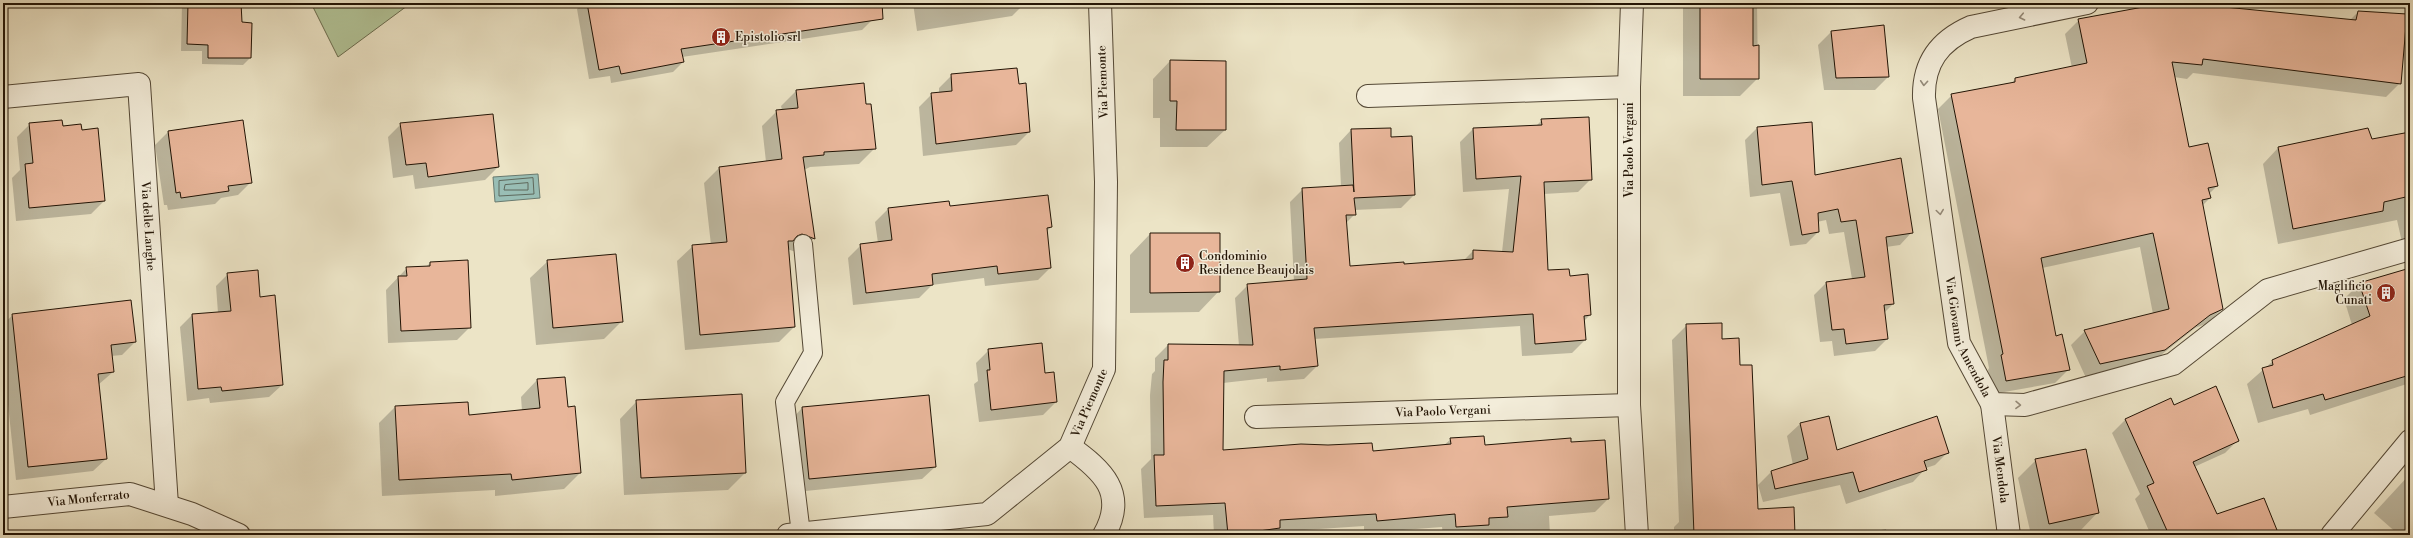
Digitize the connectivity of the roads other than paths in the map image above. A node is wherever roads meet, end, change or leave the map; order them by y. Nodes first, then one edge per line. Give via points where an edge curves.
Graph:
1 (1100, 3) edge
2 (1632, 3) edge
3 (2087, 3) edge
4 (1629, 87) junction
5 (1368, 96) dead end
6 (3, 97) edge
7 (802, 244) dead end
8 (2410, 249) edge
9 (1992, 404) junction
10 (1629, 405) junction
11 (1256, 417) dead end
12 (2410, 441) edge
13 (1070, 447) junction
14 (167, 505) junction
15 (3, 507) edge
16 (795, 534) edge
17 (239, 535) edge
18 (1104, 535) edge
19 (1637, 535) edge
20 (2010, 535) edge
21 (2332, 535) edge

1 - 13 street, Via Piemonte via 1106,182 1104,369
2 - 4 street, Via Paolo Vergani
3 -> 9 street, Via Giovanni Amendola via 1971,27 1955,33 1942,44 1926,68 1924,98 1959,343
4 - 5 street, Via Paolo Vergani
4 - 10 street, Via Paolo Vergani
6 - 14 street, Via delle Langhe via 138,84
7 - 16 lane via 813,353 785,402
9 -> 8 street, Via Giovanni Amendola via 2025,405 2173,364 2268,290
9 - 20 street, Via Mendola
10 - 11 street, Via Paolo Vergani
10 - 19 street, Via Paolo Vergani
12 - 21 street
13 - 16 street, Via Piemonte via 987,514
13 - 18 street via 1105,476 1115,504
14 - 15 street, Via Monferrato via 130,494
14 - 17 street, Via Monferrato

